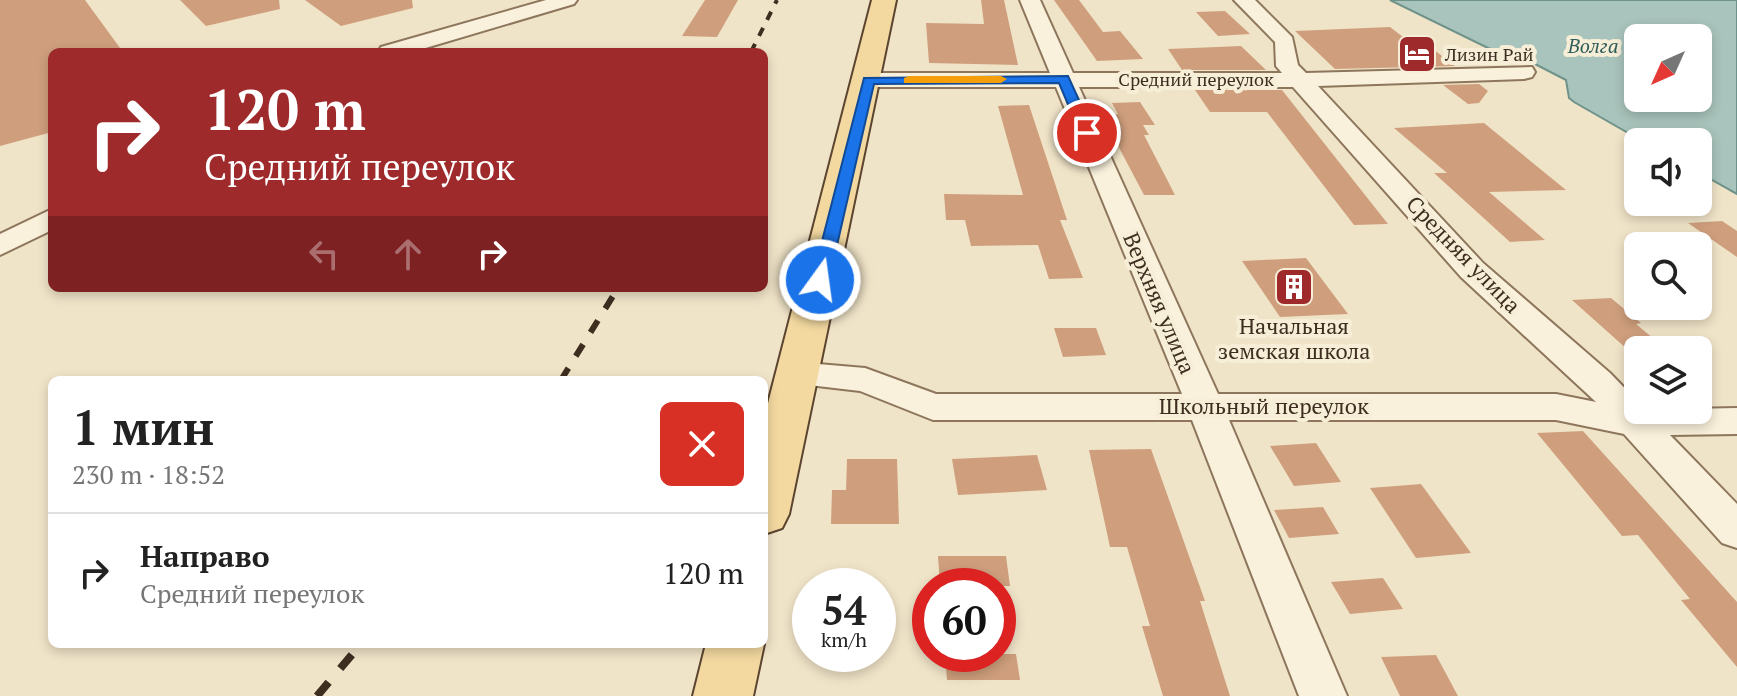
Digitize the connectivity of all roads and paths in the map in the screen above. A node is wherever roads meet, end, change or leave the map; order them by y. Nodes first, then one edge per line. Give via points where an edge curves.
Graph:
1 (567, 0) edge
2 (884, 0) edge
3 (1030, 0) edge
4 (1244, 0) edge
5 (403, 48) edge
6 (1524, 72) dead end
7 (1063, 79) junction
8 (868, 80) junction
9 (1302, 80) junction
10 (48, 220) edge
11 (0, 246) edge
12 (795, 374) junction
13 (1204, 404) junction
14 (1624, 410) edge
15 (1624, 421) edge
16 (1712, 421) edge
17 (1737, 421) edge
18 (1637, 424) edge
19 (768, 496) edge
20 (1737, 531) edge
21 (734, 648) edge
22 (723, 696) edge
23 (1323, 696) edge

1 - 5 street
2 - 8 main road
3 - 7 street, Верхняя улица
4 - 9 street, Средняя улица via 1285,41 1287,66
6 - 9 street, Средний переулок
7 - 8 street, Средний переулок
7 - 9 street, Средний переулок
7 - 13 street, Верхняя улица
8 - 12 main road
9 - 14 street, Средняя улица via 1472,270
10 - 11 street
12 - 13 street, Школьный переулок via 865,380 933,407
12 - 19 main road
13 - 15 street, Школьный переулок via 1556,407
13 - 23 street, Верхняя улица
16 - 17 street, Школьный переулок
18 - 20 street, Средняя улица
21 - 22 main road

